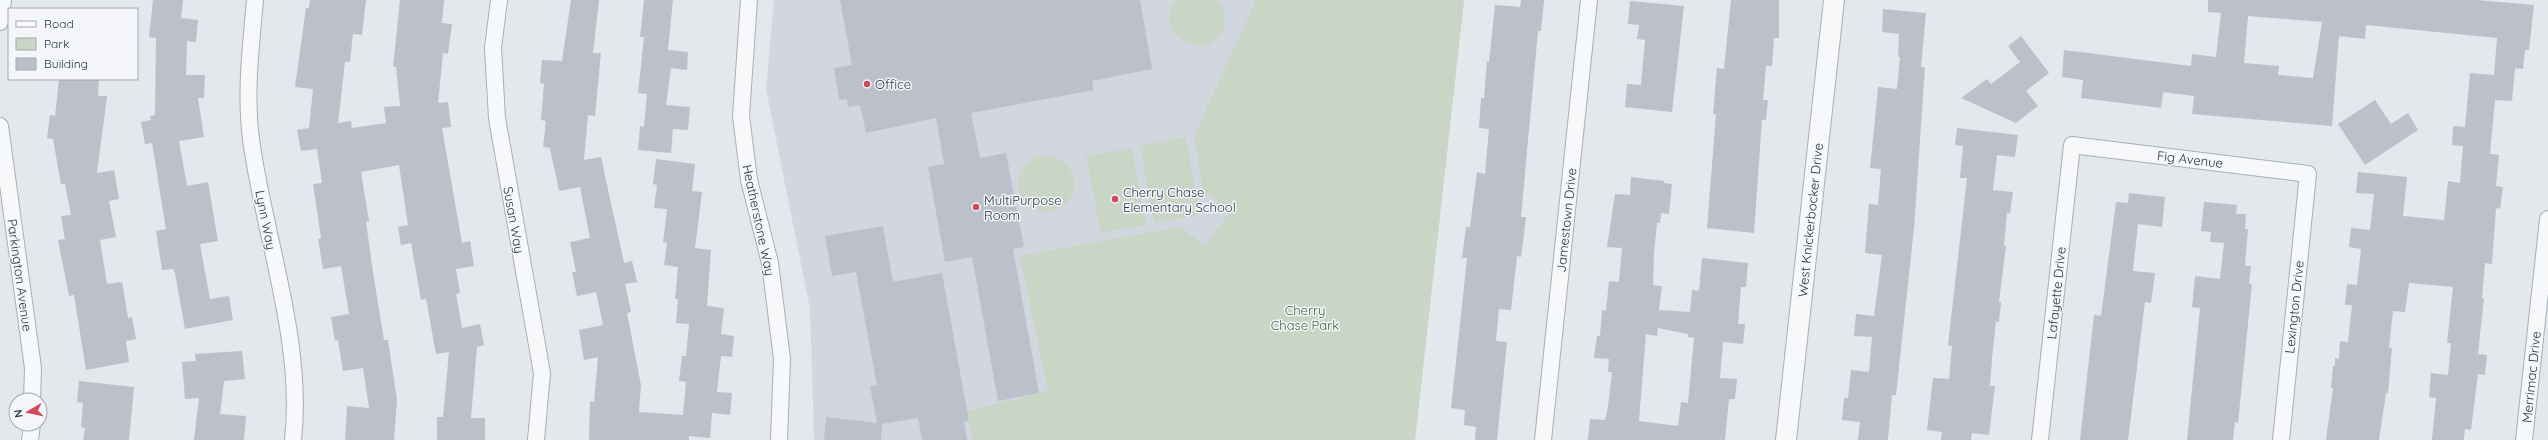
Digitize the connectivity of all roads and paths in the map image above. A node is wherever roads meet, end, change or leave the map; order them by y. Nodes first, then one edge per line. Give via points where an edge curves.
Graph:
1 (3, 0) edge
2 (255, 0) edge
3 (499, 0) edge
4 (749, 0) edge
5 (1589, 0) edge
6 (1834, 0) edge
7 (0, 22) edge
8 (0, 126) edge
9 (2072, 145) joint
10 (2308, 174) joint
11 (2548, 219) edge
12 (32, 392) edge
13 (293, 440) edge
14 (536, 440) edge
15 (779, 440) edge
16 (1543, 440) edge
17 (1786, 440) edge
18 (2040, 440) edge
19 (2281, 440) edge
20 (2524, 440) edge

1 - 7 street
2 - 13 street, Lynn Way via 248,87 251,138 293,359
3 - 14 street, Susan Way via 493,48 497,118 542,373
4 - 15 street, Heatherstone Way via 741,116 749,180 770,263 782,359
5 - 16 street, Jamestown Drive
6 - 17 street, West Knickerbocker Drive
8 - 12 street, Parkington Avenue via 33,368
9 - 10 street, Fig Avenue
9 - 18 street, Lafayette Drive
10 - 19 street, Lexington Drive
11 - 20 street, Merrimac Drive

